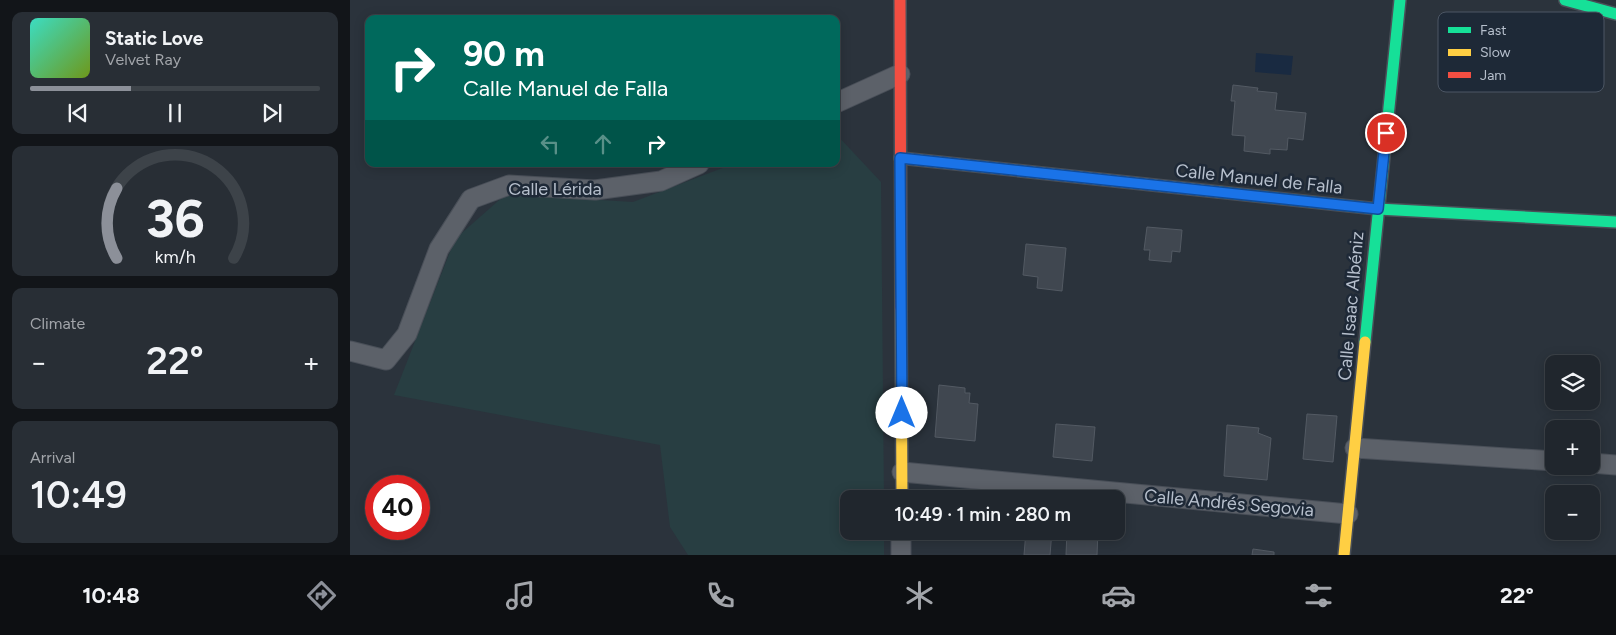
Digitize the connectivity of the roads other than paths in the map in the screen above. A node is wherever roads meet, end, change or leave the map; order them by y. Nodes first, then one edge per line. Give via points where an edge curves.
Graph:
1 (900, 0) edge
2 (1400, 0) edge
3 (1566, 0) edge
4 (1616, 14) edge
5 (900, 74) junction
6 (840, 101) edge
7 (900, 158) junction
8 (692, 167) edge
9 (1378, 209) junction
10 (1616, 222) edge
11 (350, 351) edge
12 (1355, 448) junction
13 (1545, 460) edge
14 (1600, 464) edge
15 (1616, 465) edge
16 (902, 472) junction
17 (902, 490) edge
18 (1348, 514) junction
19 (901, 540) edge
20 (901, 555) edge
21 (1344, 555) edge

1 - 5 main road
2 - 9 main road, Calle Isaac Albéniz
3 - 4 main road
5 - 6 street
5 - 7 main road
7 - 9 main road, Calle Manuel de Falla
7 - 16 main road
8 - 11 street, Calle Lérida via 661,181 595,190 509,185 471,199 439,249 406,334 386,360
9 - 10 main road, Calle Manuel de Falla
9 - 12 main road, Calle Isaac Albéniz
12 - 13 street
12 - 18 main road, Calle Isaac Albéniz
14 - 15 street
16 - 17 main road
16 - 18 street, Calle Andrés Segovia
18 - 21 main road, Calle Isaac Albéniz
19 - 20 street

